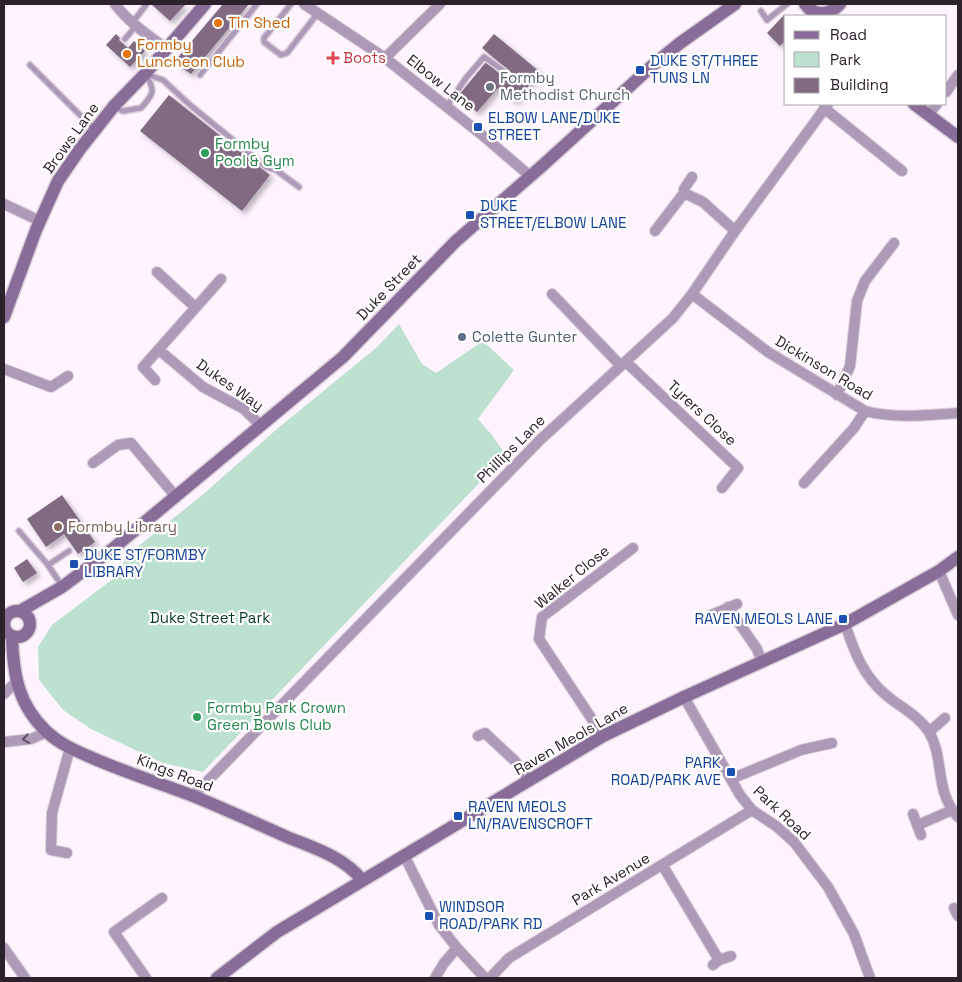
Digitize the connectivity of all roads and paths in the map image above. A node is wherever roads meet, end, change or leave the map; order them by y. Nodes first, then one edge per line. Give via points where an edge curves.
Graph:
1 (115, 4) edge
2 (144, 4) edge
3 (205, 4) edge
4 (257, 4) edge
5 (292, 4) edge
6 (304, 4) edge
7 (440, 4) edge
8 (735, 4) edge
9 (787, 4) edge
10 (841, 4) edge
11 (808, 8) edge
12 (761, 12) dead end
13 (318, 13) junction
14 (133, 25) junction
15 (125, 39) dead end
16 (167, 49) junction
17 (385, 58) junction
18 (30, 64) dead end
19 (504, 72) dead end
20 (145, 74) junction
21 (200, 75) dead end
22 (958, 75) edge
23 (947, 91) edge
24 (827, 105) edge
25 (915, 105) edge
26 (936, 105) edge
27 (114, 106) junction
28 (446, 107) junction
29 (928, 115) junction
30 (95, 130) junction
31 (958, 137) edge
32 (902, 171) dead end
33 (530, 176) junction
34 (692, 177) dead end
35 (299, 187) dead end
36 (684, 192) junction
37 (4, 204) edge
38 (40, 221) junction
39 (655, 231) dead end
40 (735, 231) junction
41 (894, 243) dead end
42 (157, 272) dead end
43 (221, 279) dead end
44 (552, 294) dead end
45 (692, 294) junction
46 (195, 306) junction
47 (5, 310) edge
48 (159, 350) junction
49 (624, 364) junction
50 (4, 368) edge
51 (68, 376) dead end
52 (155, 380) dead end
53 (838, 395) junction
54 (865, 412) junction
55 (958, 413) edge
56 (261, 426) junction
57 (94, 463) dead end
58 (804, 483) dead end
59 (722, 488) dead end
60 (176, 497) junction
61 (19, 531) dead end
62 (633, 548) dead end
63 (69, 551) dead end
64 (958, 558) edge
65 (48, 565) junction
66 (939, 571) junction
67 (62, 587) junction
68 (20, 611) junction
69 (5, 614) edge
70 (711, 615) dead end
71 (958, 615) edge
72 (31, 623) junction
73 (845, 624) junction
74 (12, 637) edge
75 (762, 662) junction
76 (16, 682) junction
77 (4, 694) edge
78 (684, 697) junction
79 (945, 718) dead end
80 (47, 732) junction
81 (929, 732) junction
82 (478, 736) dead end
83 (602, 736) junction
84 (4, 742) edge
85 (832, 743) dead end
86 (70, 748) junction
87 (731, 779) junction
88 (530, 781) junction
89 (193, 796) junction
90 (752, 810) junction
91 (913, 814) dead end
92 (955, 814) edge
93 (68, 853) dead end
94 (405, 857) junction
95 (663, 866) junction
96 (362, 880) junction
97 (162, 898) dead end
98 (4, 948) edge
99 (457, 948) junction
100 (731, 956) dead end
101 (25, 978) edge
102 (146, 978) edge
103 (217, 978) edge
104 (435, 978) edge
105 (485, 978) edge
106 (490, 978) edge
107 (870, 978) edge

1 - 14 street
2 - 14 lane via 146,6
3 - 16 street, Brows Lane
4 - 21 lane
5 - 13 lane via 264,38 264,43 281,55 287,53
6 - 13 street, Elbow Lane
7 - 17 street
8 - 33 street, Duke Street via 653,65
9 - 12 lane via 767,20
10 - 11 street via 823,13
13 - 17 street, Elbow Lane
14 - 15 lane
14 - 16 street
16 - 20 street, Brows Lane
17 - 28 street, Elbow Lane
18 - 30 lane
19 - 28 lane via 484,58
20 - 27 street, Brows Lane
20 - 27 lane via 152,85 152,94 141,108 123,111
20 - 35 lane via 163,80 266,167 276,170
22 - 23 street
24 - 32 street
24 - 40 street, Phillips Lane
25 - 29 street
26 - 29 street
27 - 30 street, Brows Lane
28 - 33 street, Elbow Lane
29 - 31 street
30 - 38 street, Brows Lane via 58,181
33 - 56 street, Duke Street via 456,241 343,357
34 - 36 street
36 - 39 street
36 - 40 street via 703,202
37 - 38 street
38 - 47 street, Brows Lane
40 - 45 street, Phillips Lane
41 - 53 street via 865,281 857,301 850,366
42 - 46 street
43 - 46 street
44 - 49 street
45 - 49 street, Phillips Lane
45 - 53 street, Dickinson Road via 768,352
46 - 48 street
48 - 52 street via 143,366
48 - 56 street, Dukes Way via 203,387 244,409
49 - 59 street, Tyrers Close via 738,468
49 - 89 street, Phillips Lane via 540,440
50 - 51 street via 51,387
53 - 54 street, Dickinson Road
54 - 55 street, Dickinson Road via 896,417
54 - 58 street
56 - 60 street, Duke Street
57 - 60 street via 118,445 131,443
60 - 67 street, Duke Street
61 - 65 lane
62 - 83 street, Walker Close via 542,617 539,639
63 - 65 lane
64 - 66 street, Raven Meols Lane
65 - 67 lane
66 - 71 street
66 - 73 street, Raven Meols Lane
67 - 68 street, Duke Street
67 - 72 street, Duke Street
68 - 69 street
68 - 72 street via 28,615
69 - 74 street via 5,628
70 - 75 street via 732,606
72 - 74 street via 29,630
73 - 75 street, Raven Meols Lane
73 - 81 street via 857,657 875,686
74 - 76 street, Kings Road
75 - 78 street, Raven Meols Lane
76 - 77 street
76 - 80 street, Kings Road via 28,708
78 - 83 street, Raven Meols Lane
78 - 87 street, Park Road
79 - 81 street
80 -> 84 street via 31,739
80 - 86 street, Kings Road
81 - 92 street via 944,792
82 - 88 street via 485,733 515,761
83 - 88 street, Raven Meols Lane
85 - 87 street via 801,750
86 - 89 street, Kings Road
86 - 93 street via 52,813 51,850
87 - 90 street, Park Road
88 - 94 street, Raven Meols Lane
89 - 96 street, Kings Road via 346,863
90 - 95 street, Park Avenue
90 - 107 street, Park Road via 794,842 828,887 854,934
91 - 92 street via 919,830
94 - 96 street, Raven Meols Lane
94 - 99 street via 439,925
95 - 100 street via 716,963
95 - 106 street, Park Avenue via 509,958
96 - 103 street, Raven Meols Lane via 277,932
97 - 102 street via 114,932
98 - 101 street
99 - 104 street
99 - 105 street

